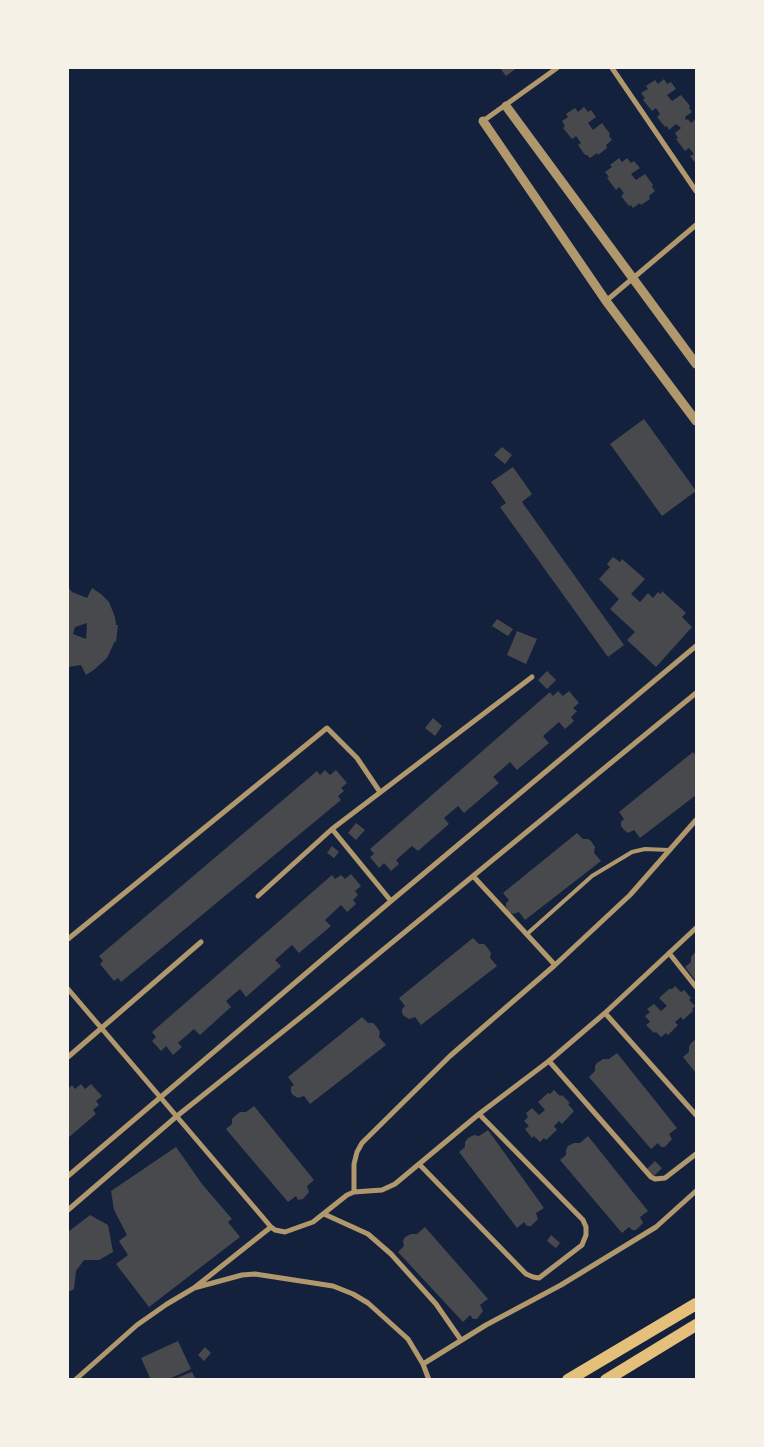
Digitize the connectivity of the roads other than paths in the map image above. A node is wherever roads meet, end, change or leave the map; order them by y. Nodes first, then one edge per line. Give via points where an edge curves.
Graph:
1 (557, 68) edge
2 (612, 68) edge
3 (506, 106) junction
4 (483, 121) joint
5 (696, 191) edge
6 (696, 225) edge
7 (633, 278) junction
8 (606, 301) junction
9 (696, 364) edge
10 (696, 421) edge
11 (696, 646) edge
12 (532, 677) dead end
13 (696, 693) edge
14 (380, 792) junction
15 (696, 820) edge
16 (332, 829) junction
17 (669, 850) junction
18 (473, 876) junction
19 (258, 896) dead end
20 (391, 901) junction
21 (696, 928) edge
22 (526, 934) junction
23 (68, 939) edge
24 (200, 942) dead end
25 (669, 953) junction
26 (555, 965) junction
27 (696, 987) edge
28 (68, 989) edge
29 (605, 1013) junction
30 (101, 1027) junction
31 (68, 1057) edge
32 (550, 1061) junction
33 (161, 1098) junction
34 (478, 1114) junction
35 (696, 1115) edge
36 (177, 1116) junction
37 (696, 1154) edge
38 (419, 1164) junction
39 (68, 1176) edge
40 (696, 1191) edge
41 (354, 1192) junction
42 (68, 1210) edge
43 (324, 1214) junction
44 (271, 1227) junction
45 (194, 1288) junction
46 (696, 1304) edge
47 (696, 1325) edge
48 (461, 1340) junction
49 (423, 1364) junction
50 (76, 1380) edge
51 (429, 1380) edge
52 (568, 1380) edge
53 (606, 1380) edge

1 - 3 street
2 - 5 street
3 - 4 street
3 - 7 street
4 - 8 street
6 - 7 street
7 - 8 street
7 - 9 street
8 - 10 street
11 - 20 street
12 - 14 street
13 - 18 street
14 - 16 street
14 - 23 street via 357,758 327,728
15 - 17 street
16 - 19 street
16 - 20 street
17 - 22 lane via 632,852 592,876
17 - 26 street via 630,895
18 - 22 street
18 - 36 street
20 - 33 street
21 - 25 street
22 - 26 street
24 - 30 street
25 - 27 street
25 - 29 street
26 - 41 street via 450,1056 362,1143 354,1164
28 - 30 street
29 - 32 street
29 - 35 street
30 - 31 street
30 - 33 street
32 - 34 street
32 - 37 street via 651,1177 665,1178
33 - 36 street
33 - 39 street
34 - 38 street
34 - 38 street via 582,1220 586,1227 582,1245 539,1278 526,1274
36 - 42 street
36 - 44 street
38 - 41 street via 388,1188
40 - 48 street via 656,1227 561,1285
41 - 43 street
43 - 44 street via 314,1222 289,1231 280,1232
43 - 48 street via 368,1234 391,1254 436,1304
44 - 45 street
45 - 49 street via 255,1274 333,1286 368,1303 408,1339
45 - 50 street via 137,1325
46 - 52 highway
47 - 53 highway
48 - 49 street
49 - 51 street

